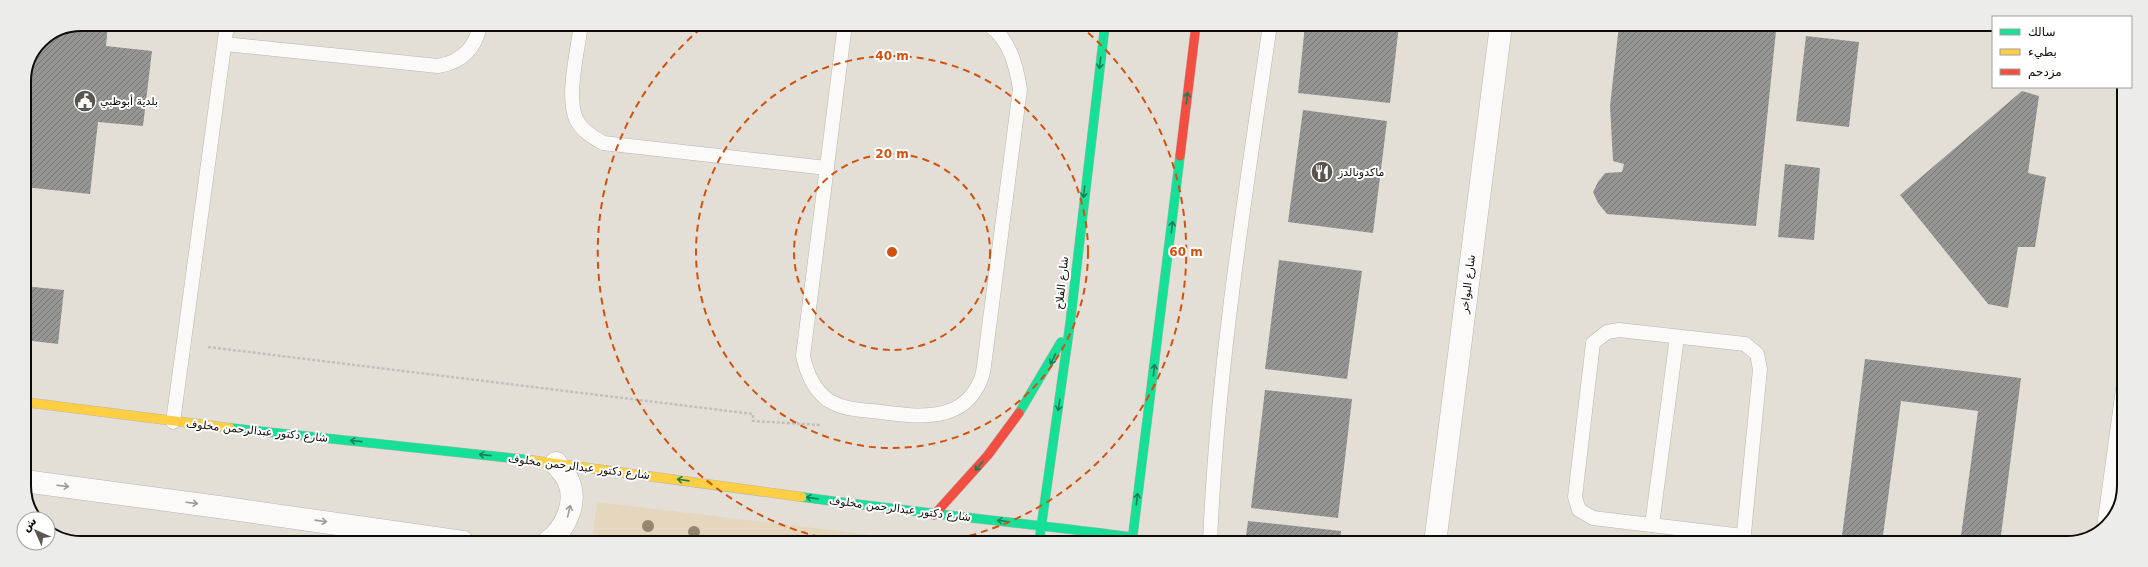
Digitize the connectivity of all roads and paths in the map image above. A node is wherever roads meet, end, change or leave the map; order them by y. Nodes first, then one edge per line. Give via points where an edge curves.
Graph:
1 (226, 31) edge
2 (478, 31) edge
3 (580, 31) edge
4 (844, 31) edge
5 (995, 31) edge
6 (1104, 31) edge
7 (1195, 31) edge
8 (1269, 31) edge
9 (1500, 31) edge
10 (225, 44) junction
11 (827, 168) junction
12 (1070, 324) junction
13 (1677, 337) junction
14 (184, 344) junction
15 (31, 403) edge
16 (852, 409) junction
17 (173, 422) junction
18 (2117, 433) edge
19 (556, 463) junction
20 (31, 482) edge
21 (934, 515) junction
22 (2105, 517) edge
23 (1652, 525) junction
24 (1042, 526) junction
25 (421, 536) edge
26 (555, 536) edge
27 (1040, 536) edge
28 (1106, 536) edge
29 (1132, 536) edge
30 (1210, 536) edge
31 (1436, 536) edge
32 (1724, 536) edge
33 (1743, 536) edge

1 - 10 lane
2 - 10 lane via 470,50 461,58 450,64 438,66
3 - 11 lane via 572,101 576,119 588,134 603,143
4 - 11 lane
5 - 16 lane via 1007,45 1016,66 1020,89 981,378 971,397 954,410 934,416
6 -> 12 main road, شارع الفلاح
29 -> 7 main road
8 - 30 lane via 1235,257
9 - 31 street, شارع البواخر
10 - 14 lane
11 - 16 lane via 803,356 807,373 816,388 828,400
12 -> 21 main road via 1050,365 1000,441 971,477
12 -> 24 main road, شارع الفلاح
13 - 23 lane
13 - 23 lane via 1619,330 1607,332 1593,343 1575,497 1579,510 1593,518
13 - 33 lane via 1745,344 1757,354 1760,369
14 - 16 path via 753,414 753,421 818,425 839,419
14 - 17 lane
15 - 17 main road, شارع دكتور عبدالرحمن مخلوف
19 -> 17 main road, شارع دكتور عبدالرحمن مخلوف
18 - 22 lane
21 -> 19 main road, شارع دكتور عبدالرحمن مخلوف
26 -> 19 street via 567,520 571,506 567,478
20 -> 25 street
24 -> 21 main road, شارع دكتور عبدالرحمن مخلوف
23 - 32 lane
24 - 27 main road, شارع الفلاح
24 - 28 main road, شارع دكتور عبدالرحمن مخلوف

